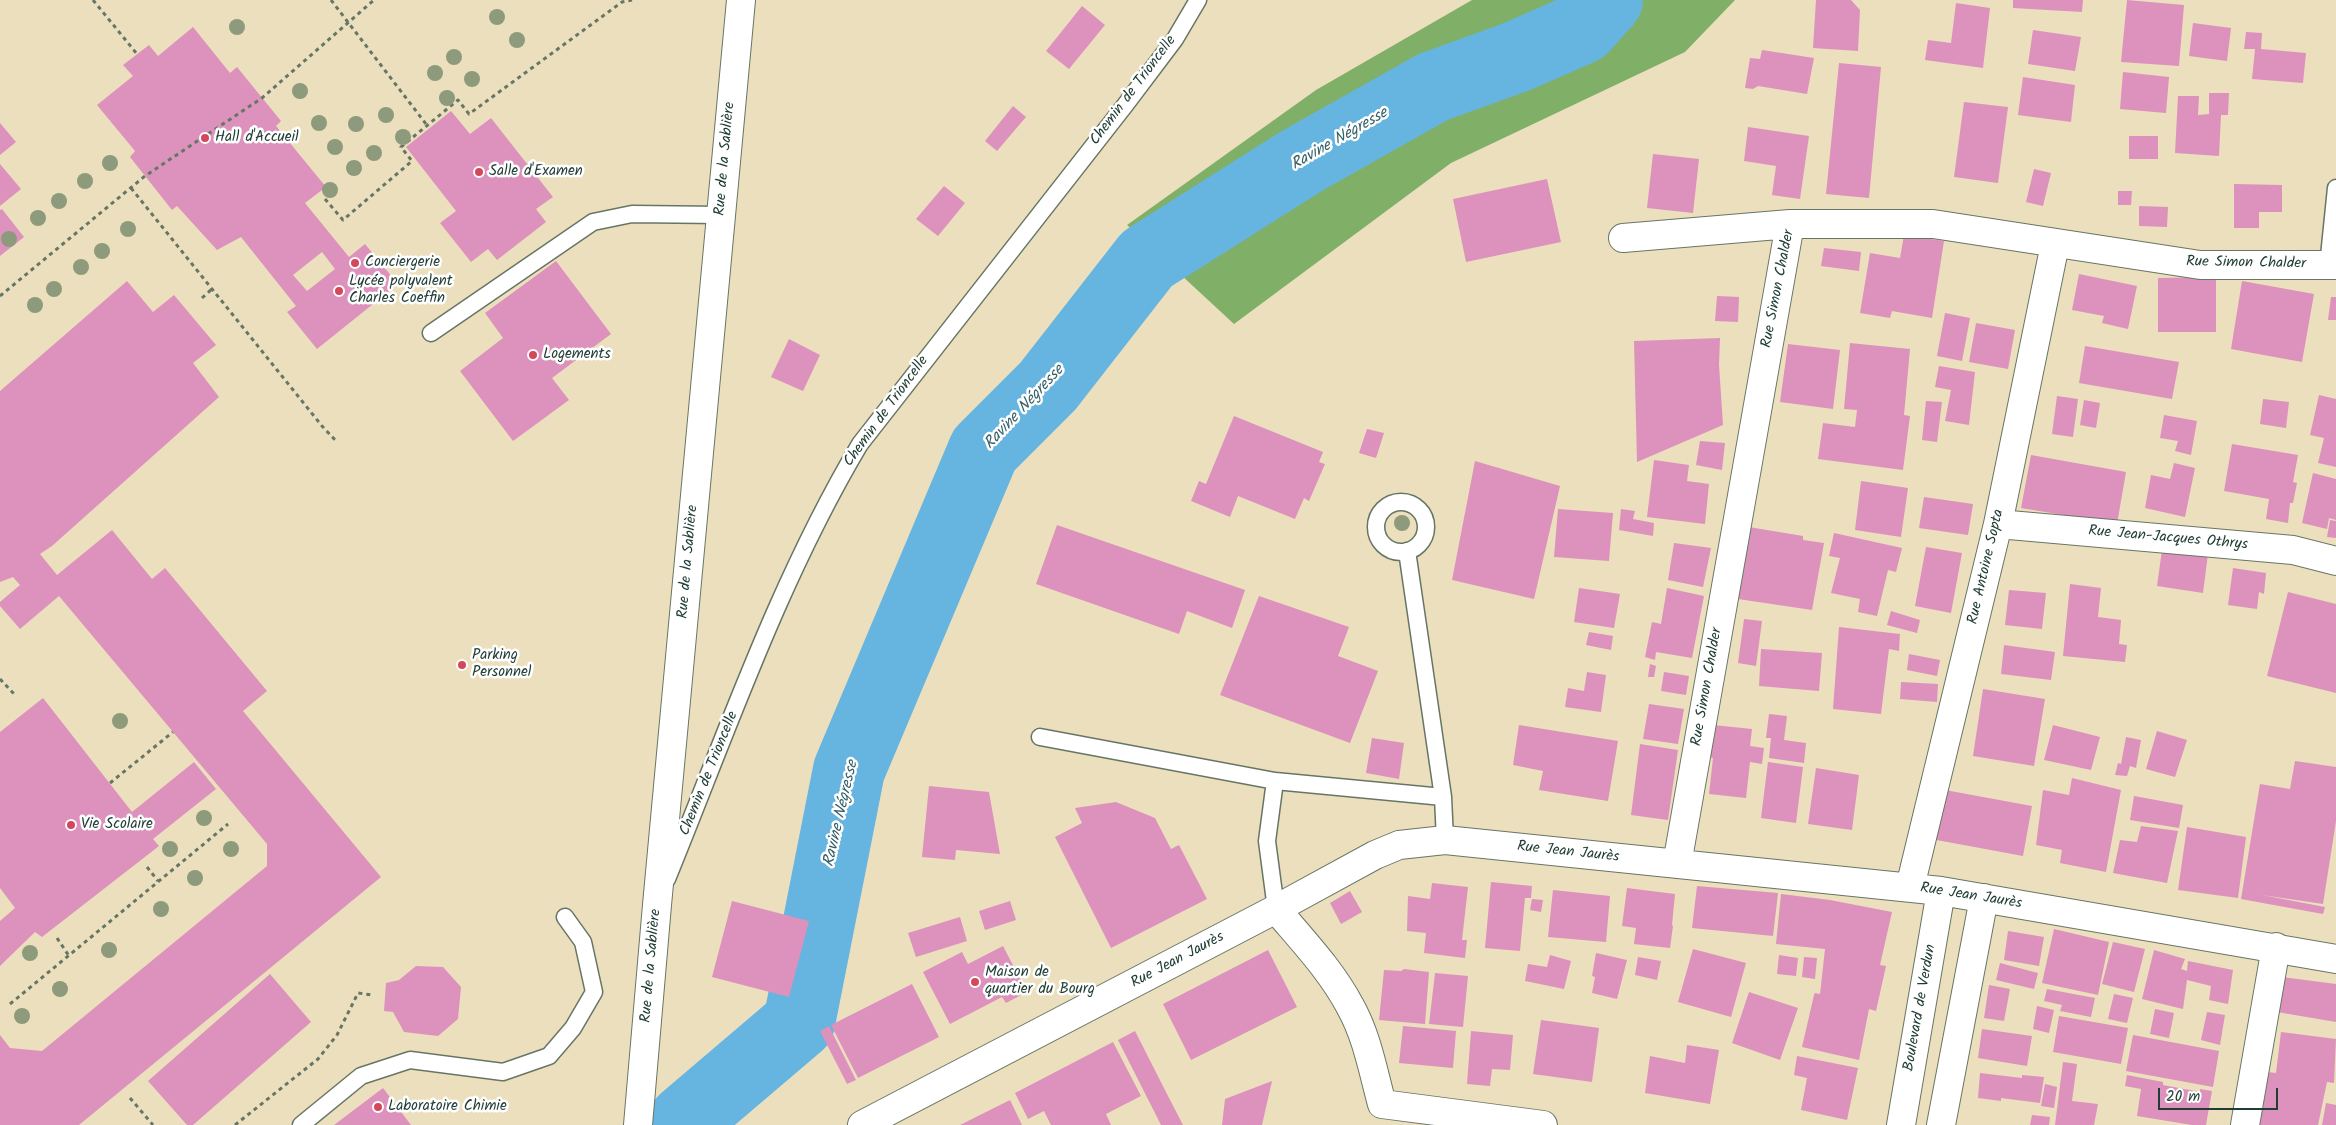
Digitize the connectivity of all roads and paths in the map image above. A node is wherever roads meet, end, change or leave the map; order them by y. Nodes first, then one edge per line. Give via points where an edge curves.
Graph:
1 (93, 0) edge
2 (331, 0) edge
3 (374, 0) edge
4 (632, 0) edge
5 (741, 0) edge
6 (1198, 0) edge
7 (349, 22) junction
8 (137, 54) dead end
9 (426, 124) junction
10 (131, 188) junction
11 (2336, 188) edge
12 (325, 199) dead end
13 (721, 214) junction
14 (1790, 224) junction
15 (1623, 238) dead end
16 (2055, 244) junction
17 (2332, 266) edge
18 (214, 288) junction
19 (0, 296) edge
20 (202, 298) dead end
21 (431, 333) dead end
22 (337, 442) dead end
23 (1998, 524) junction
24 (1407, 551) dead end
25 (2336, 561) edge
26 (0, 679) edge
27 (15, 695) dead end
28 (173, 732) dead end
29 (1040, 737) dead end
30 (1274, 781) junction
31 (110, 783) dead end
32 (1443, 797) junction
33 (228, 824) dead end
34 (1446, 840) junction
35 (1678, 864) junction
36 (147, 867) dead end
37 (158, 881) junction
38 (1910, 887) junction
39 (1941, 891) junction
40 (1984, 898) junction
41 (657, 905) junction
42 (1276, 909) junction
43 (565, 917) dead end
44 (57, 938) dead end
45 (2276, 947) junction
46 (69, 956) junction
47 (2336, 958) edge
48 (372, 995) dead end
49 (10, 1004) dead end
50 (130, 1098) dead end
51 (1380, 1115) edge
52 (153, 1125) edge
53 (235, 1125) edge
54 (301, 1125) edge
55 (638, 1125) edge
56 (862, 1125) edge
57 (1543, 1125) edge
58 (1901, 1125) edge
59 (1941, 1125) edge
60 (2245, 1125) edge

1 - 8 path
2 - 7 path
3 - 7 path
4 - 9 path via 622,2 469,114 458,100
5 - 13 street, Rue de la Sablière
6 - 41 lane, Chemin de Trioncelle via 1175,39 1126,104 907,383 856,452 832,492 791,574
7 - 9 path
7 - 10 path via 262,98
9 - 12 path via 401,147 412,161 343,220
10 - 18 path
10 - 19 path
11 - 17 lane
13 - 21 lane via 632,214 593,222
13 - 41 street, Rue de la Sablière
14 - 15 street
14 - 16 street, Rue Simon Chalder via 1933,224
14 - 35 street, Rue Simon Chalder
16 - 17 street, Rue Simon Chalder via 2200,265
16 - 23 street, Rue Antoine Sopta
18 - 20 path
18 - 22 path
23 - 25 street, Rue Jean-Jacques Othrys via 2293,550
23 - 38 street, Rue Antoine Sopta
24 - 32 lane
26 - 27 path
28 - 31 path
29 - 30 lane
30 - 32 lane
30 - 42 lane via 1267,841
32 - 34 lane
33 - 37 path
34 - 35 street, Rue Jean Jaurès
34 - 42 street, Rue Jean Jaurès via 1399,845
35 - 38 street, Rue Jean Jaurès
36 - 37 path
37 - 46 path
38 - 39 street, Rue Jean Jaurès
39 - 40 street, Rue Jean Jaurès
39 - 58 street, Boulevard de Verdun
40 - 45 street, Rue Jean Jaurès
40 - 59 street
41 - 55 street, Rue de la Sablière
42 - 51 street via 1334,979 1351,1007 1364,1036
42 - 56 street, Rue Jean Jaurès
43 - 54 lane via 583,942 594,992 573,1028 550,1056 503,1072 410,1060 361,1076
44 - 46 path
45 - 47 street, Rue Jean Jaurès
45 - 60 street
46 - 49 path
48 - 53 path via 358,993 337,1035 318,1059
50 - 52 path
51 - 57 street

